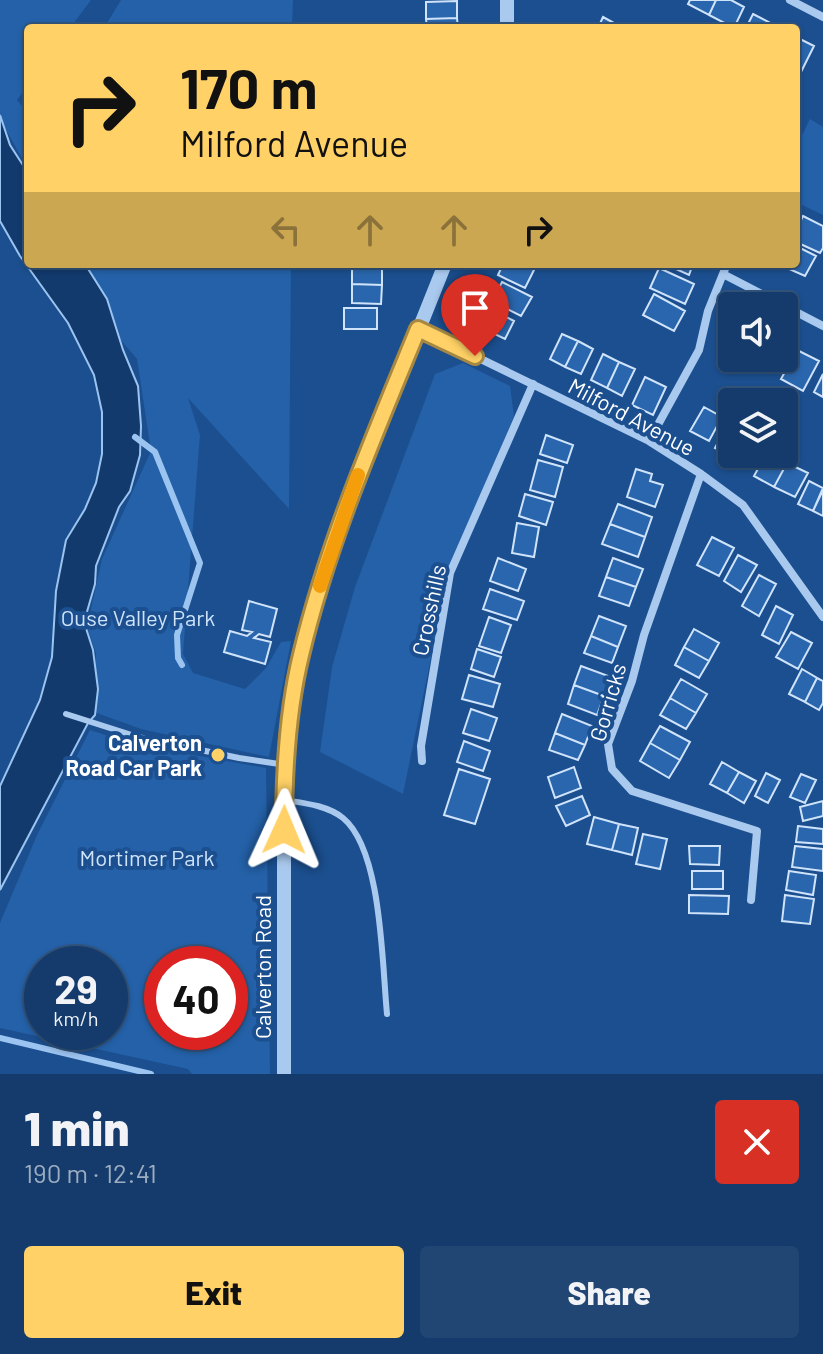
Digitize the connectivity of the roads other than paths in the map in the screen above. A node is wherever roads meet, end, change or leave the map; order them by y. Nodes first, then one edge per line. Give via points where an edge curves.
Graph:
1 (507, 0) edge
2 (790, 0) edge
3 (823, 17) edge
4 (507, 24) edge
5 (443, 268) edge
6 (725, 268) edge
7 (723, 274) junction
8 (823, 326) edge
9 (418, 329) junction
10 (533, 384) junction
11 (649, 441) junction
12 (701, 474) junction
13 (823, 617) edge
14 (66, 714) dead end
15 (422, 761) dead end
16 (286, 765) junction
17 (284, 800) junction
18 (751, 900) dead end
19 (387, 1014) dead end
20 (284, 1074) edge

1 - 4 street
2 - 3 street
5 - 9 street, Calverton Road
6 - 7 street
7 - 8 street
7 - 11 street via 699,350
9 - 10 street, Milford Avenue
9 - 16 street, Calverton Road via 323,574 300,657
10 - 11 street, Milford Avenue
10 - 15 street, Crosshills via 450,573
11 - 12 street, Milford Avenue
12 - 13 street, Milford Avenue via 743,505
12 - 18 street, Gorricks via 608,744 612,769 632,791 757,831
14 - 16 lane via 138,737
16 - 17 street, Calverton Road
17 - 19 lane via 341,816 362,845 374,883
17 - 20 street, Calverton Road

